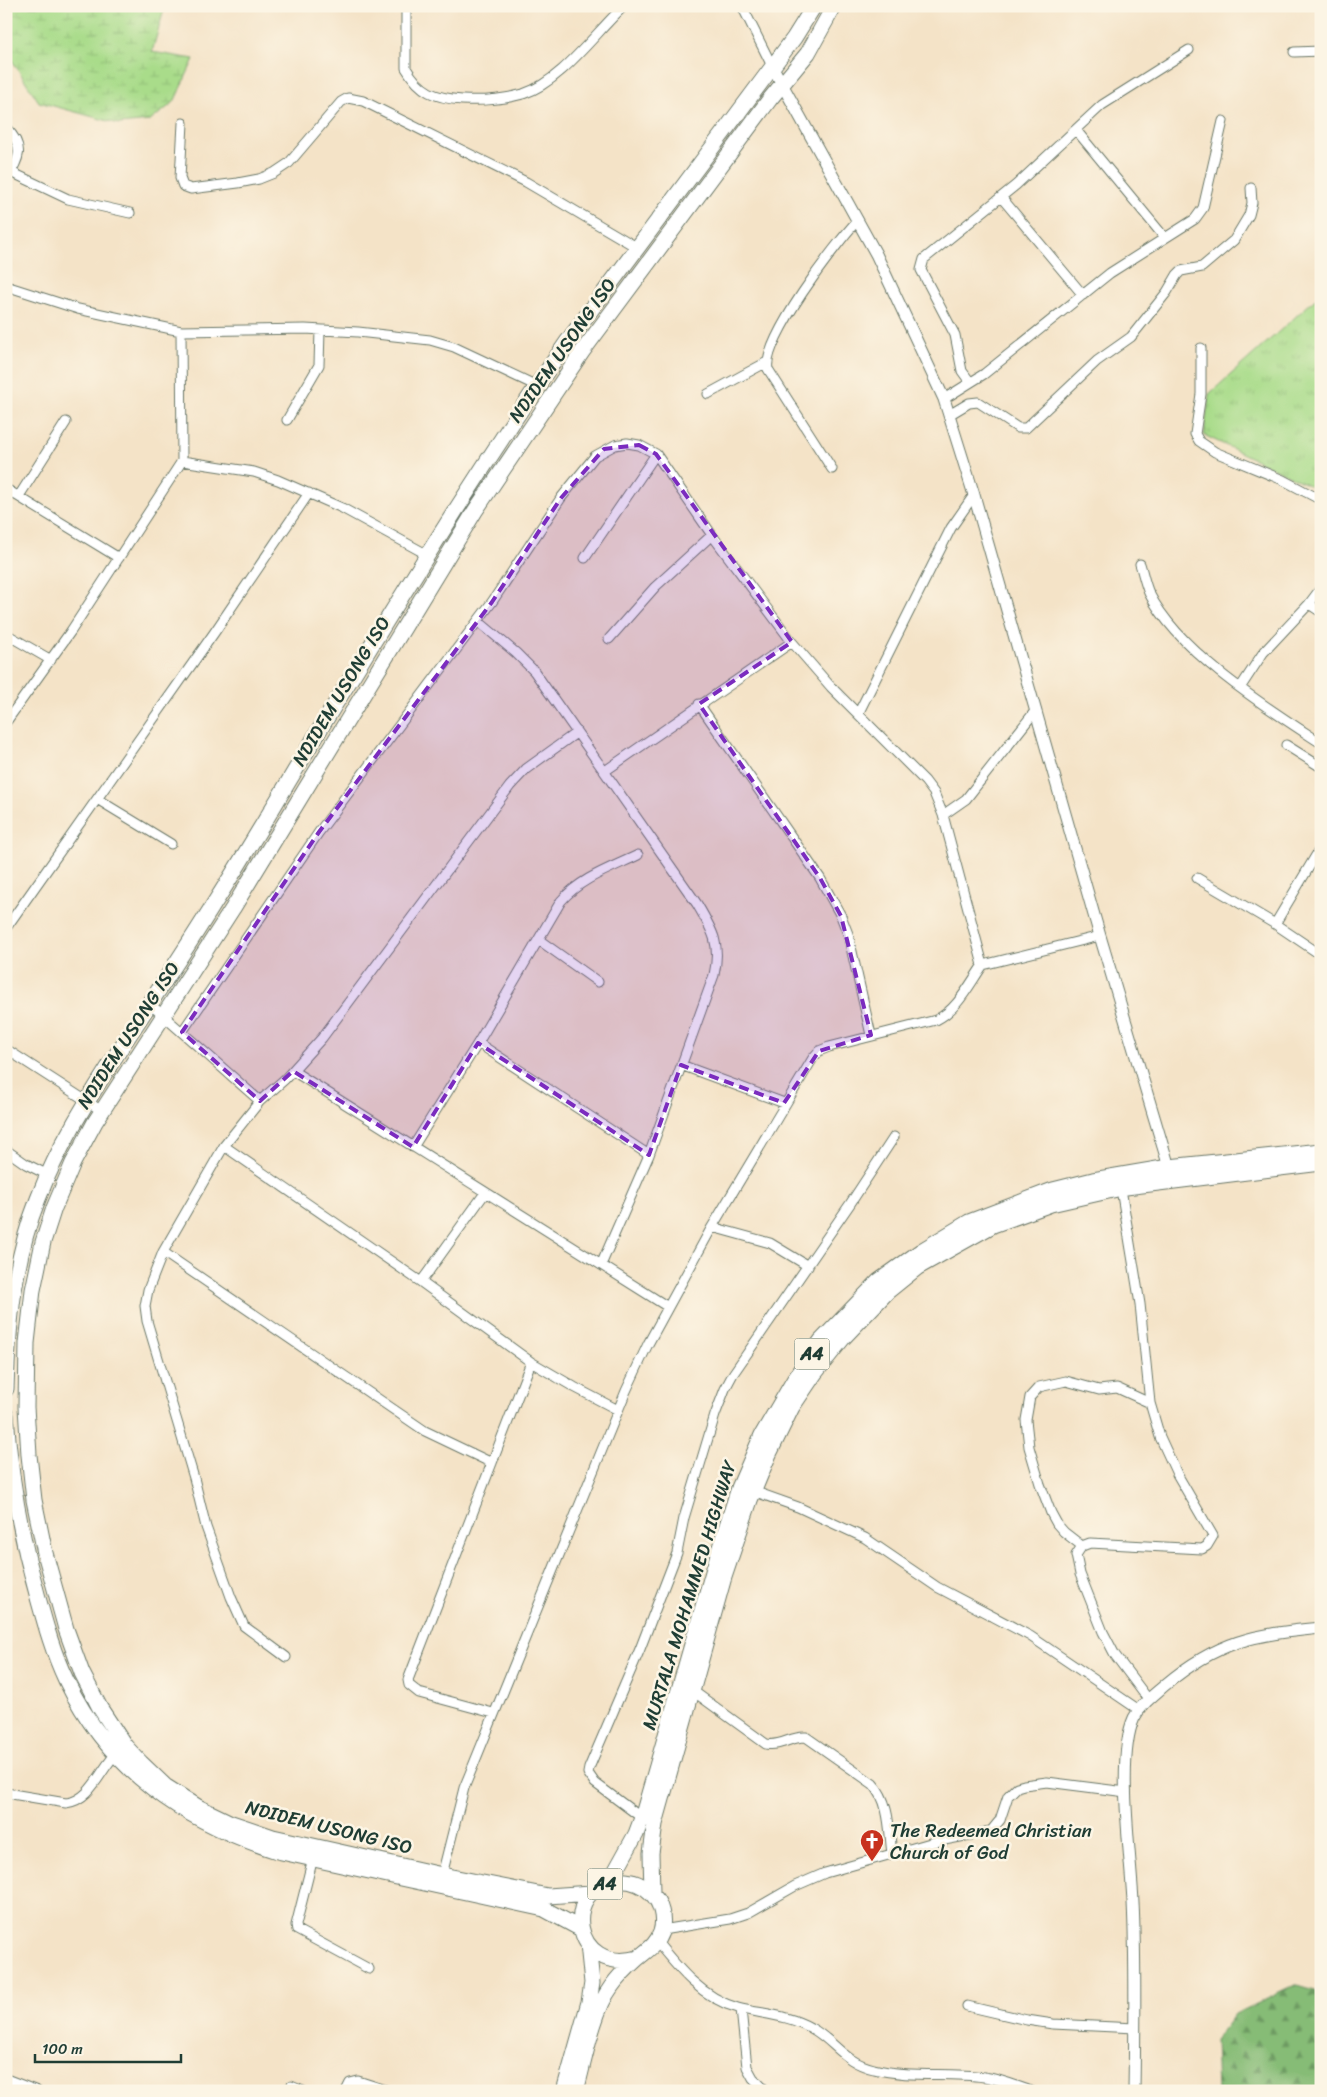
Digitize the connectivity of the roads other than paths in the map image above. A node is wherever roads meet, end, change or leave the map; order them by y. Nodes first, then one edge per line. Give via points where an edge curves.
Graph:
1 (406, 6) edge
2 (624, 6) edge
3 (742, 6) edge
4 (814, 6) edge
5 (834, 6) edge
6 (1189, 50) dead end
7 (1321, 51) edge
8 (1294, 52) dead end
9 (772, 66) junction
10 (783, 85) junction
11 (1222, 121) dead end
12 (183, 123) dead end
13 (6, 128) edge
14 (1076, 130) junction
15 (9, 176) edge
16 (1251, 188) dead end
17 (1001, 197) junction
18 (130, 212) dead end
19 (858, 220) junction
20 (1165, 238) junction
21 (638, 248) junction
22 (7, 287) edge
23 (1083, 295) junction
24 (320, 330) junction
25 (181, 331) junction
26 (1200, 348) dead end
27 (767, 362) junction
28 (970, 382) junction
29 (537, 386) junction
30 (708, 394) dead end
31 (944, 399) junction
32 (949, 415) junction
33 (287, 420) dead end
34 (66, 422) dead end
35 (656, 454) junction
36 (182, 461) junction
37 (832, 469) dead end
38 (6, 489) edge
39 (309, 494) junction
40 (974, 495) junction
41 (19, 496) junction
42 (1321, 500) edge
43 (712, 535) junction
44 (428, 555) junction
45 (119, 558) junction
46 (585, 558) dead end
47 (1140, 564) dead end
48 (1321, 588) edge
49 (1309, 604) junction
50 (1321, 612) edge
51 (478, 621) junction
52 (6, 634) edge
53 (609, 639) dead end
54 (792, 642) junction
55 (51, 660) junction
56 (1240, 688) junction
57 (700, 704) junction
58 (1036, 710) junction
59 (858, 714) junction
60 (6, 722) edge
61 (576, 733) junction
62 (1321, 744) edge
63 (1286, 745) dead end
64 (1321, 767) edge
65 (605, 771) junction
66 (97, 799) junction
67 (943, 815) junction
68 (171, 844) dead end
69 (1321, 847) edge
70 (638, 856) dead end
71 (1197, 878) dead end
72 (1275, 924) junction
73 (6, 928) edge
74 (1100, 936) junction
75 (539, 940) junction
76 (1321, 955) edge
77 (983, 965) junction
78 (598, 982) dead end
79 (150, 1004) junction
80 (164, 1016) junction
81 (182, 1032) junction
82 (872, 1034) junction
83 (478, 1043) junction
84 (6, 1049) edge
85 (681, 1065) junction
86 (293, 1070) junction
87 (87, 1101) junction
88 (260, 1101) junction
89 (784, 1103) junction
90 (102, 1111) junction
91 (894, 1137) dead end
92 (224, 1146) junction
93 (413, 1146) junction
94 (6, 1150) edge
95 (1321, 1151) edge
96 (56, 1155) junction
97 (649, 1155) junction
98 (73, 1163) junction
99 (1321, 1163) edge
100 (1169, 1167) junction
101 (48, 1175) junction
102 (1121, 1188) junction
103 (485, 1193) junction
104 (712, 1227) junction
105 (163, 1252) junction
106 (601, 1265) junction
107 (808, 1266) junction
108 (421, 1282) junction
109 (668, 1307) junction
110 (530, 1362) junction
111 (6, 1389) edge
112 (1150, 1403) junction
113 (26, 1407) junction
114 (618, 1410) junction
115 (6, 1415) edge
116 (492, 1463) junction
117 (753, 1491) junction
118 (20, 1526) junction
119 (1082, 1546) junction
120 (45, 1552) junction
121 (1321, 1628) edge
122 (286, 1657) dead end
123 (693, 1691) junction
124 (1148, 1700) junction
125 (100, 1708) junction
126 (1138, 1710) junction
127 (493, 1713) junction
128 (85, 1715) junction
129 (120, 1750) junction
130 (6, 1792) edge
131 (1126, 1792) junction
132 (642, 1818) junction
133 (892, 1854) junction
134 (313, 1858) junction
135 (442, 1875) junction
136 (610, 1881) junction
137 (592, 1893) junction
138 (652, 1894) junction
139 (581, 1929) junction
140 (659, 1936) junction
141 (588, 1944) junction
142 (638, 1958) junction
143 (369, 1969) dead end
144 (967, 2006) dead end
145 (741, 2008) junction
146 (1135, 2028) junction
147 (6, 2079) edge
148 (290, 2086) dead end
149 (37, 2091) edge
150 (303, 2091) edge
151 (346, 2091) edge
152 (389, 2091) edge
153 (564, 2091) edge
154 (576, 2091) edge
155 (766, 2091) edge
156 (1031, 2091) edge
157 (1134, 2091) edge

1 - 2 street via 406,68 411,76 428,93 443,99 468,100 523,93 549,80
3 - 9 street
4 - 9 highway, NDIDEM USONG ISO
5 - 10 highway, NDIDEM USONG ISO via 808,53
6 - 14 street via 1102,105
7 - 8 street
9 - 10 street
9 - 21 highway, NDIDEM USONG ISO
10 - 19 street
10 - 80 highway, NDIDEM USONG ISO via 582,352 475,512
11 - 20 street via 1200,215
12 - 21 street via 180,178 183,186 238,183 274,173 289,163 341,102 348,98 363,100 526,182
13 - 15 street via 20,150
14 - 17 street
14 - 20 street
15 - 18 street via 68,199
16 - 32 street via 1249,215 1234,240 1202,267 1176,275 1167,292 1131,337 1097,361 1026,428 1018,428 974,401
17 - 23 street
17 - 28 street via 928,255 922,264 924,277 955,335 962,371
19 - 27 street via 822,263 797,302
19 - 31 street
20 - 23 street via 1110,273
21 - 29 highway, NDIDEM USONG ISO
22 - 25 street via 78,309
23 - 28 street
24 - 25 street
24 - 29 street via 430,340 454,347
24 - 33 street via 319,365
25 - 36 street
26 - 42 street via 1201,394 1195,434 1199,441 1215,452 1283,480
27 - 30 street
27 - 37 street via 768,369
28 - 31 street
29 - 44 highway, NDIDEM USONG ISO
31 - 32 street
32 - 40 street
34 - 41 street
35 - 43 street
35 - 46 street
35 - 51 street via 627,443 615,445 595,456 561,498
36 - 39 street via 254,472
36 - 45 street
38 - 41 street
39 - 44 street via 342,508
39 - 66 street
40 - 58 street
40 - 59 street via 951,528
41 - 45 street
43 - 53 street via 655,587
43 - 54 street
44 - 79 highway, NDIDEM USONG ISO
45 - 55 street
47 - 56 street via 1149,593 1169,623 1191,648
48 - 49 street
49 - 50 street
49 - 56 street via 1269,646
51 - 61 street via 529,666
51 - 81 street via 320,832
52 - 55 street
54 - 57 street
54 - 59 street
55 - 60 street
56 - 62 street
57 - 65 street
57 - 82 street via 820,878 841,916
58 - 67 street via 966,799
58 - 74 street
59 - 67 street via 925,781
61 - 65 street
61 - 86 street via 526,769 510,786 322,1038
63 - 64 street
65 - 85 street via 697,904 712,929 717,947 714,975
66 - 68 street
66 - 73 street
67 - 77 street
69 - 72 street
70 - 75 street via 594,875 572,889 561,901
71 - 72 street
72 - 76 street
74 - 77 street
74 - 100 street
75 - 78 street
75 - 83 street
77 - 82 street via 946,1015
79 - 80 street
79 - 87 highway, NDIDEM USONG ISO
80 - 81 street
80 - 90 highway, NDIDEM USONG ISO
81 - 88 street
82 - 89 street via 819,1051
83 - 93 street
83 - 97 street
84 - 87 street
85 - 89 street
85 - 97 street
86 - 88 street
86 - 93 street
87 - 90 street
87 - 96 highway, NDIDEM USONG ISO
88 - 92 street
89 - 104 street
90 - 98 highway, NDIDEM USONG ISO
91 - 107 street
92 - 105 street
92 - 108 street
93 - 103 street
94 - 101 street
95 - 100 highway, MURTALA MOHAMMED HIGHWAY / A4
96 - 98 highway
96 - 101 highway, NDIDEM USONG ISO
97 - 106 street
98 - 113 highway, NDIDEM USONG ISO via 54,1208 33,1290 27,1343
99 - 102 highway, MURTALA MOHAMMED HIGHWAY / A4
100 - 132 highway, MURTALA MOHAMMED HIGHWAY / A4 via 1053,1190 969,1222 921,1250 879,1281 821,1341 762,1435 739,1488
101 - 111 highway, NDIDEM USONG ISO via 25,1238 15,1287
102 - 112 street via 1140,1304
102 - 117 highway, MURTALA MOHAMMED HIGHWAY / A4 via 1051,1204 993,1224 918,1267 887,1292 815,1373 782,1426
103 - 106 street
103 - 108 street
104 - 107 street via 770,1243
104 - 109 street
105 - 116 street via 425,1431
105 - 122 street via 145,1306 206,1527 244,1626
106 - 109 street
107 - 132 street via 725,1389 684,1518 677,1553 589,1768 588,1773 595,1783
108 - 110 street
109 - 114 street
110 - 114 street
110 - 116 street
111 - 113 highway
112 - 119 street via 1160,1437 1177,1474 1210,1529 1211,1542 1202,1548 1090,1543
112 - 119 street via 1117,1388 1099,1390 1066,1381 1039,1387 1030,1397 1026,1420 1029,1447 1040,1484 1057,1524
113 - 120 highway, NDIDEM USONG ISO via 28,1455
114 - 127 street
115 - 118 highway, NDIDEM USONG ISO via 8,1455
116 - 127 street via 408,1680 419,1693
117 - 123 highway, MURTALA MOHAMMED HIGHWAY / A4 via 724,1577
117 - 126 street via 798,1507 865,1538 937,1587 1030,1636
118 - 120 highway
118 - 128 highway, NDIDEM USONG ISO via 49,1635 65,1679
119 - 124 street via 1076,1555 1080,1574 1103,1632 1115,1655
120 - 125 highway, NDIDEM USONG ISO via 72,1647
121 - 124 street via 1262,1635 1227,1644 1176,1676
123 - 133 street via 766,1744 774,1746 806,1736 873,1784 884,1801
123 - 138 highway, MURTALA MOHAMMED HIGHWAY / A4 via 655,1824 651,1852
124 - 126 street
125 - 128 highway
125 - 129 highway, NDIDEM USONG ISO
126 - 131 street via 1127,1748
127 - 135 street via 464,1788
128 - 129 highway, NDIDEM USONG ISO
129 - 130 street via 86,1794 74,1802
129 - 134 highway, NDIDEM USONG ISO via 157,1793 188,1814 252,1843
129 - 135 highway, NDIDEM USONG ISO via 165,1786 229,1822 288,1841
131 - 133 street via 1047,1782 1024,1785 1008,1796 1000,1820 991,1831
131 - 146 street via 1133,1902
132 - 136 highway, MURTALA MOHAMMED HIGHWAY / A4
133 - 140 street via 825,1873 730,1919
134 - 139 highway, NDIDEM USONG ISO via 544,1909
134 - 143 street via 297,1930
135 - 137 highway, NDIDEM USONG ISO via 548,1896
136 - 137 highway, A4
136 - 138 highway, A4 via 640,1884
137 - 139 highway, A4 via 581,1913
138 - 140 highway, A4 via 662,1917
139 - 141 highway
140 - 142 highway via 649,1951
140 - 145 street via 690,1980 722,2001
141 - 142 highway via 605,1958 616,1961
141 - 153 highway via 592,1983 589,2002
142 - 154 highway via 610,1988 602,2004
144 - 146 street via 1053,2024
145 - 155 street via 747,2067
145 - 156 street via 802,2023 842,2054 874,2070 983,2077
146 - 157 street
147 - 149 street
148 - 150 street
151 - 152 street via 350,2083 358,2080

